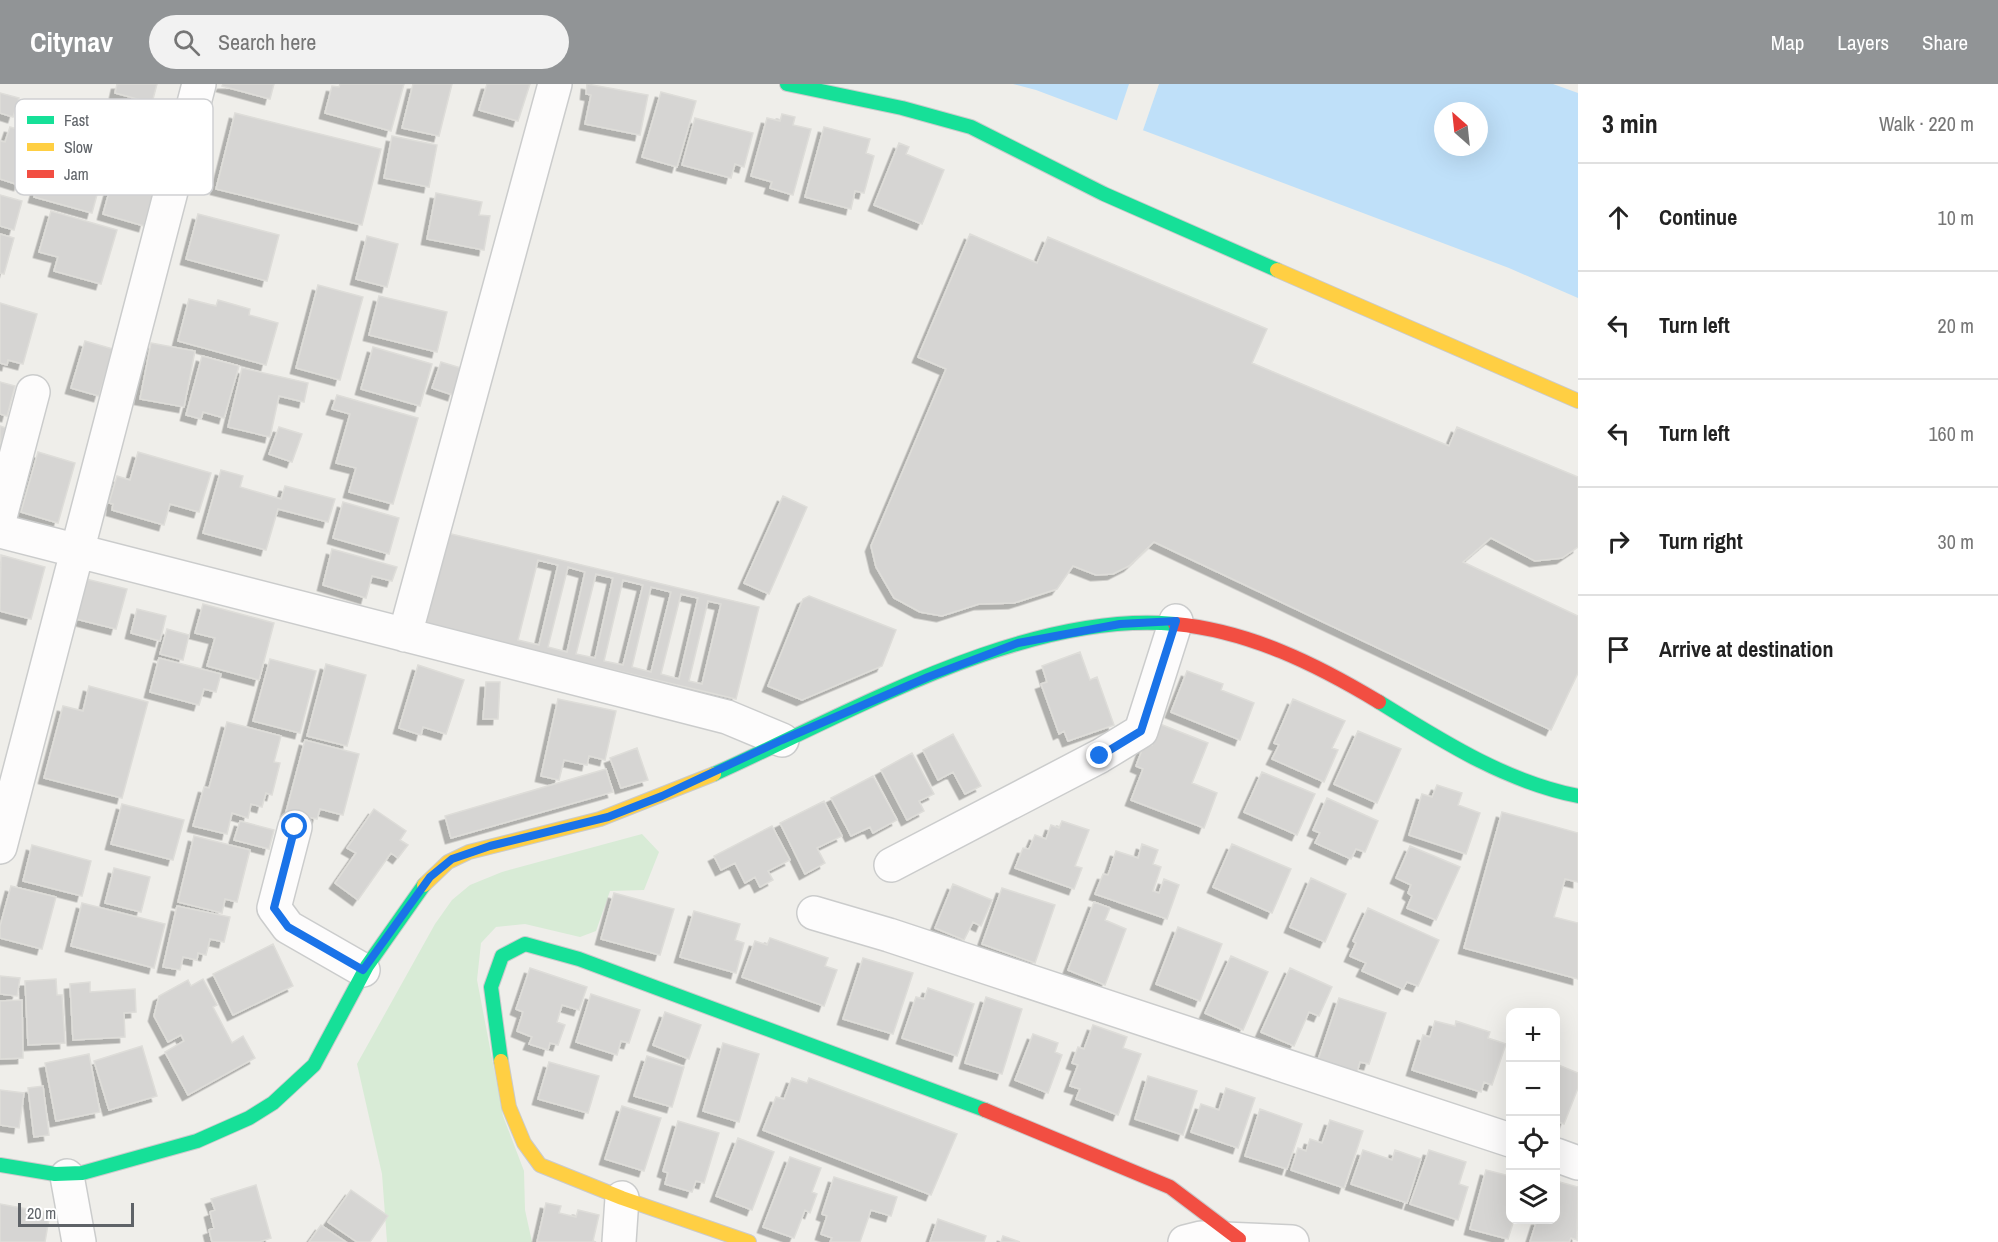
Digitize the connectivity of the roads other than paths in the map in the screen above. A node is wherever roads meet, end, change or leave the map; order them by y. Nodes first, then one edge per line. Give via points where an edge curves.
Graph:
1 (199, 84) edge
2 (555, 84) edge
3 (787, 84) edge
4 (195, 99) edge
5 (170, 195) edge
6 (33, 392) dead end
7 (1578, 400) edge
8 (0, 517) edge
9 (0, 531) edge
10 (78, 551) junction
11 (1176, 621) junction
12 (405, 635) junction
13 (782, 740) junction
14 (1578, 796) edge
15 (295, 827) dead end
16 (0, 847) edge
17 (891, 865) dead end
18 (814, 913) dead end
19 (363, 970) junction
20 (1506, 1139) edge
21 (1560, 1156) edge
22 (1578, 1162) edge
23 (0, 1165) edge
24 (67, 1176) junction
25 (622, 1198) junction
26 (1239, 1239) junction
27 (79, 1242) edge
28 (619, 1242) edge
29 (749, 1242) edge
30 (1185, 1242) edge
31 (1292, 1242) edge

1 - 4 street
2 - 12 street
3 - 7 street via 971,127 1104,194
5 - 10 street
6 - 8 street
9 - 10 street
10 - 12 street
10 - 16 street
11 - 13 street via 1120,624 1018,643
11 - 14 street via 1252,639 1307,660 1453,748 1509,775
11 - 17 street via 1141,731
12 - 13 street via 727,717
13 - 19 street via 608,817 452,859 430,877
15 - 19 street via 274,908 288,927
18 - 20 street
19 - 24 street via 316,1063 286,1094 254,1117 177,1148
21 - 22 street
23 - 24 street
24 - 27 street
25 - 26 street via 540,1166 524,1143 509,1107 491,987 502,956 512,948 525,944 579,959 1033,1128 1170,1187
25 - 28 street
25 - 29 street
26 - 30 street via 1201,1238
26 - 31 street

